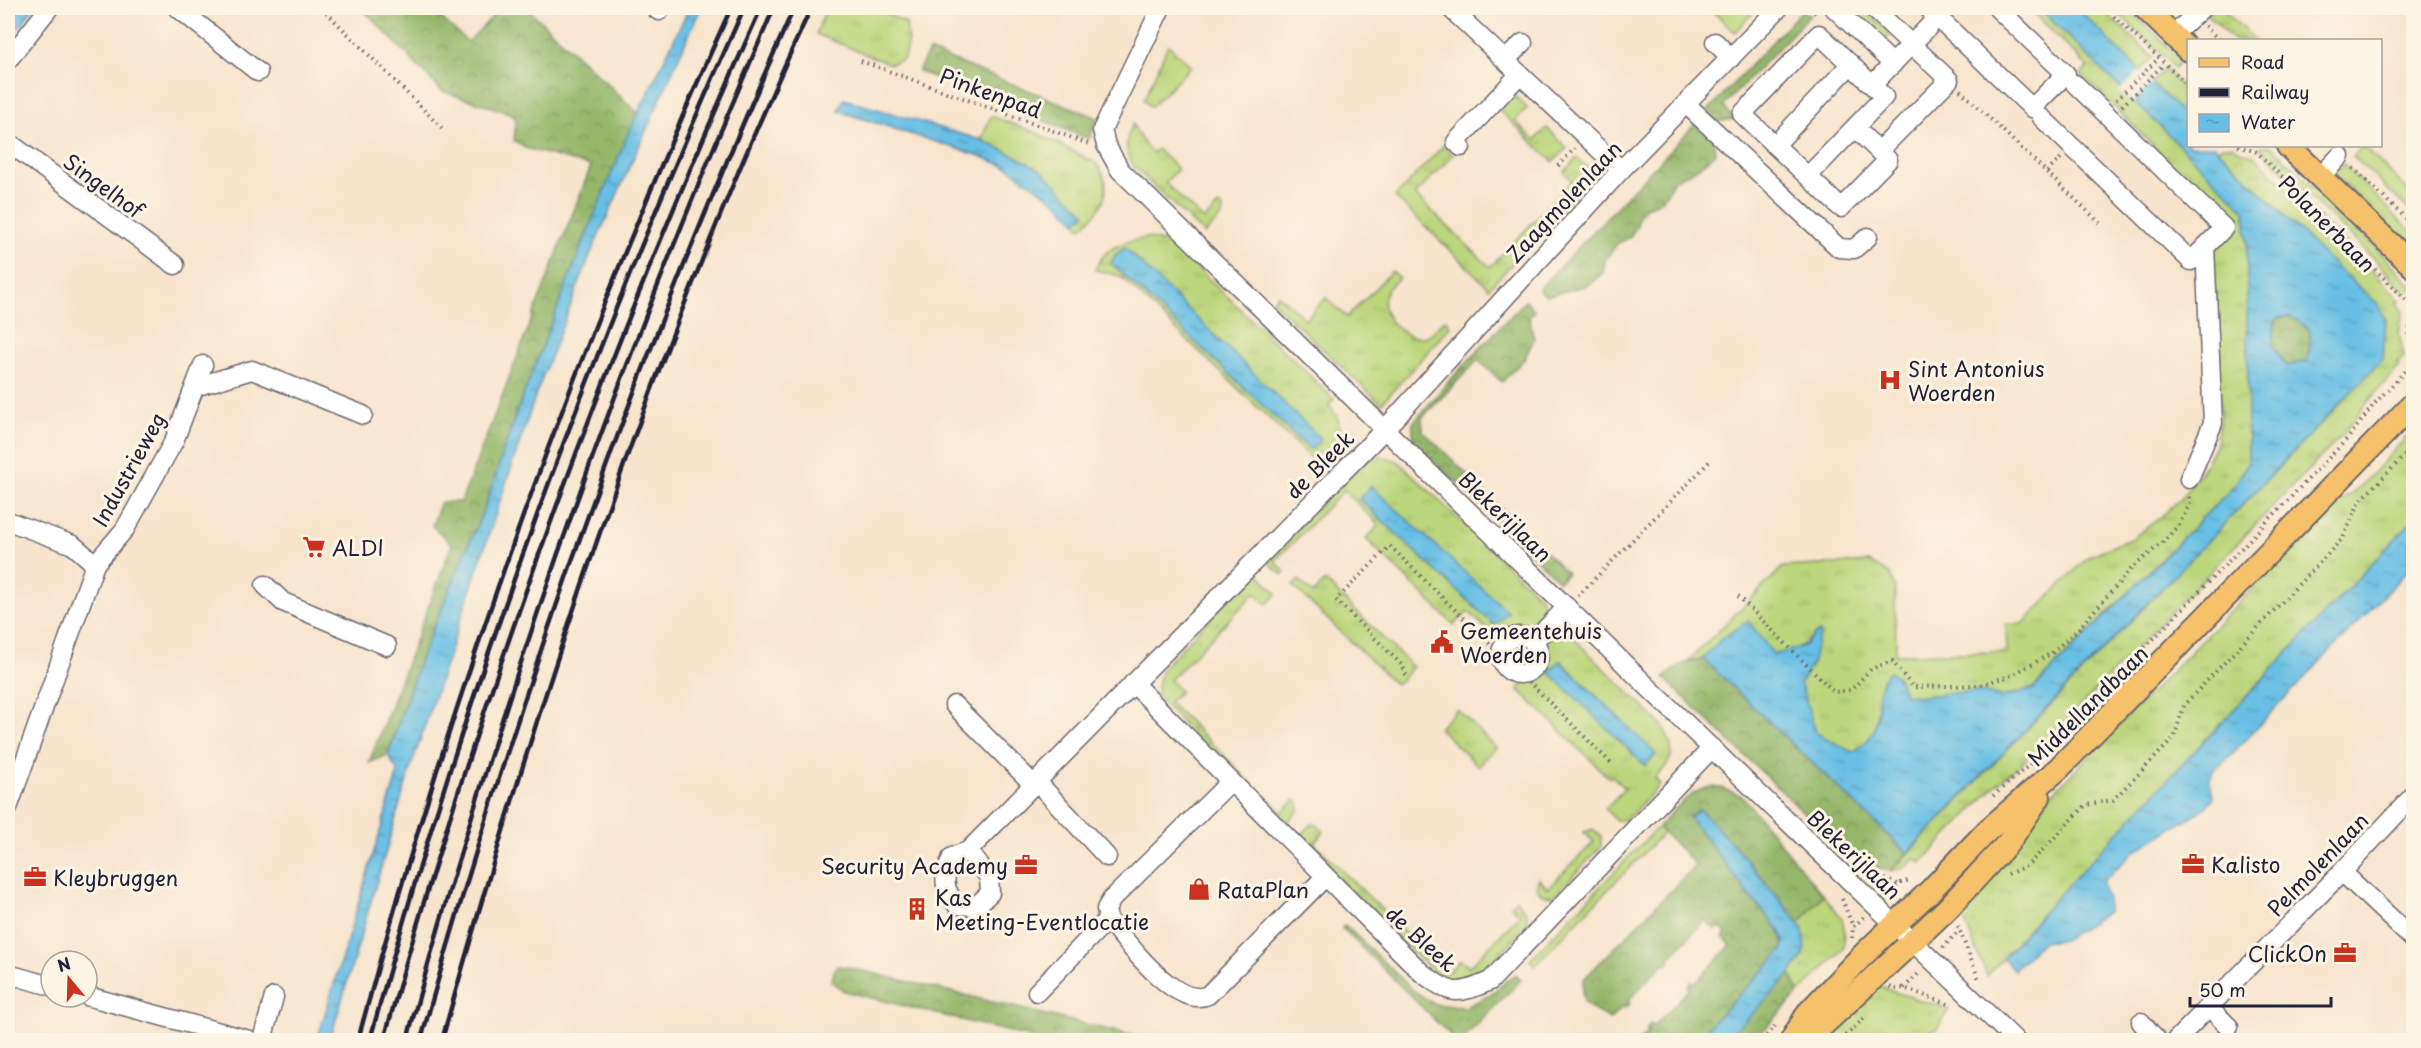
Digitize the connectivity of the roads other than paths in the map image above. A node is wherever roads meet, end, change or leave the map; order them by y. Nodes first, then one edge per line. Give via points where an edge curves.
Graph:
1 (49, 8) edge
2 (178, 8) edge
3 (1161, 8) edge
4 (1450, 8) edge
5 (1779, 8) edge
6 (1834, 8) edge
7 (1874, 8) edge
8 (1998, 8) edge
9 (2145, 8) edge
10 (2202, 8) edge
11 (1933, 12) edge
12 (1715, 42) dead end
13 (1523, 43) dead end
14 (2181, 43) edge
15 (1912, 44) junction
16 (1731, 58) junction
17 (8, 60) edge
18 (1505, 60) junction
19 (1851, 64) junction
20 (1893, 64) junction
21 (258, 72) dead end
22 (1520, 74) junction
23 (2075, 84) dead end
24 (1872, 85) junction
25 (1686, 104) junction
26 (2042, 118) dead end
27 (1855, 128) junction
28 (8, 142) edge
29 (1774, 144) junction
30 (1461, 147) dead end
31 (2289, 147) edge
32 (1879, 151) junction
33 (2340, 156) road end
34 (1621, 170) junction
35 (1808, 176) junction
36 (2320, 177) junction
37 (1868, 237) dead end
38 (2205, 247) junction
39 (175, 265) dead end
40 (2414, 267) edge
41 (203, 365) dead end
42 (195, 387) junction
43 (2414, 403) edge
44 (363, 415) dead end
45 (1385, 429) junction
46 (2190, 479) road end
47 (8, 521) edge
48 (95, 564) junction
49 (265, 585) dead end
50 (1567, 607) junction
51 (1533, 642) junction
52 (387, 646) dead end
53 (1133, 683) junction
54 (954, 705) dead end
55 (1712, 748) junction
56 (2050, 761) junction
57 (1231, 781) junction
58 (1035, 783) junction
59 (2414, 795) edge
60 (8, 808) edge
61 (956, 853) dead end
62 (1107, 857) dead end
63 (2342, 872) junction
64 (1324, 878) junction
65 (1108, 919) junction
66 (1896, 923) junction
67 (2414, 940) edge
68 (1913, 941) junction
69 (8, 974) edge
70 (39, 983) edge
71 (1037, 992) dead end
72 (274, 997) dead end
73 (99, 999) edge
74 (2209, 1007) junction
75 (2141, 1022) dead end
76 (2229, 1027) dead end
77 (1785, 1032) edge
78 (249, 1041) edge
79 (262, 1041) edge
80 (1807, 1041) edge
81 (2015, 1041) edge
82 (2157, 1041) edge
83 (2176, 1041) edge

1 - 17 street
2 - 21 street
3 - 45 street, Blekerijlaan via 1102,130 1110,152 1120,170
4 - 18 street
5 - 16 street, Zaagmolenlaan
6 - 20 street
7 - 15 street
8 - 11 street via 2066,74 2032,108
9 - 14 main road
10 - 14 street
11 - 15 street
12 - 16 street
13 - 18 street
15 - 20 street
15 - 32 street via 1949,80
16 - 25 street, Zaagmolenlaan
18 - 22 street
19 - 24 street
19 - 29 street
19 - 29 street via 1819,34 1743,114
20 - 24 street
22 - 30 street via 1456,142
22 - 34 street
23 - 38 street via 2224,228
24 - 27 street via 1884,97
25 - 34 street, Zaagmolenlaan
25 - 37 street via 1839,248 1854,249
26 - 38 street via 2191,261
27 - 32 street
27 - 35 street
28 - 39 street, Singelhof
29 - 35 street
31 - 36 main road, Polanerbaan
32 - 35 street via 1888,159 1841,208
33 - 36 street
34 - 45 street, Zaagmolenlaan
36 - 40 main road, Polanerbaan
38 - 46 street via 2213,423
41 - 42 street, Industrieweg
42 - 44 street via 252,370
42 - 48 street, Industrieweg via 174,441 125,529
43 - 56 main road, Middellandbaan
45 - 50 street, Blekerijlaan
45 - 53 street, de Bleek
47 - 48 street, Industrieweg via 73,545
48 - 60 street
49 - 52 street via 283,602
50 - 51 street
50 - 55 street, Blekerijlaan
51 - 51 street via 1538,653 1535,665 1520,673 1505,666 1501,655 1504,644 1512,637 1524,636
53 - 57 street, de Bleek
53 - 58 street, de Bleek
54 - 58 street
55 - 64 street, de Bleek via 1490,981 1467,990 1446,990 1422,973
55 - 66 street, Blekerijlaan
56 - 66 main road, Middellandbaan via 1988,830 1922,886
56 - 68 main road, Middellandbaan via 2008,843
57 - 64 street, de Bleek
57 - 65 street via 1112,899 1106,909
58 - 61 street, de Bleek
58 - 62 street
59 - 63 street, Pelmolenlaan
63 - 67 street
63 - 74 street, Pelmolenlaan
64 - 65 street via 1203,997 1172,987 1152,972
65 - 71 street
66 - 68 street, Blekerijlaan
66 - 77 main road, Middellandbaan via 1855,953 1808,1013
68 - 80 main road, Middellandbaan
68 - 81 street, Blekerijlaan
69 - 70 street
72 - 79 street
73 - 78 street
74 - 76 street
74 - 83 street, Pelmolenlaan
75 - 82 street

